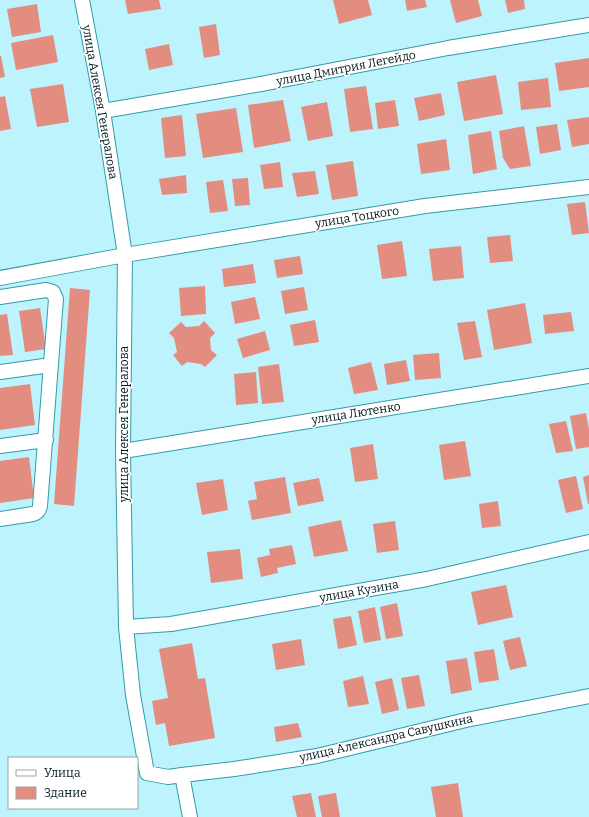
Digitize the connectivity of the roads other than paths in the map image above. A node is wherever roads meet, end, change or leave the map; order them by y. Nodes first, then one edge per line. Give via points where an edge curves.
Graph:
1 (82, 0) edge
2 (589, 24) edge
3 (103, 111) junction
4 (589, 187) edge
5 (125, 255) junction
6 (0, 278) edge
7 (0, 297) edge
8 (51, 365) junction
9 (0, 372) edge
10 (589, 376) edge
11 (46, 440) junction
12 (0, 446) edge
13 (123, 451) junction
14 (0, 519) edge
15 (589, 542) edge
16 (126, 627) junction
17 (589, 696) edge
18 (182, 775) junction
19 (190, 817) edge

1 - 3 street, улица Алексея Генералова
2 - 3 street, улица Дмитрия Легейдо
3 - 5 street, улица Алексея Генералова
4 - 5 street, улица Тоцкого via 425,206
5 - 6 street, улица Тоцкого
5 - 13 street, улица Алексея Генералова
7 - 8 street via 46,290 55,295
8 - 9 street
8 - 11 street
10 - 13 street, улица Лютенко
11 - 12 street
11 - 14 street via 39,510 33,514
13 - 16 street, улица Алексея Генералова
15 - 16 street, улица Кузина via 427,579 171,624
16 - 18 street, улица Алексея Генералова via 133,695 147,773 168,777
17 - 18 street, улица Александра Савушкина via 466,720 317,756
18 - 19 street

